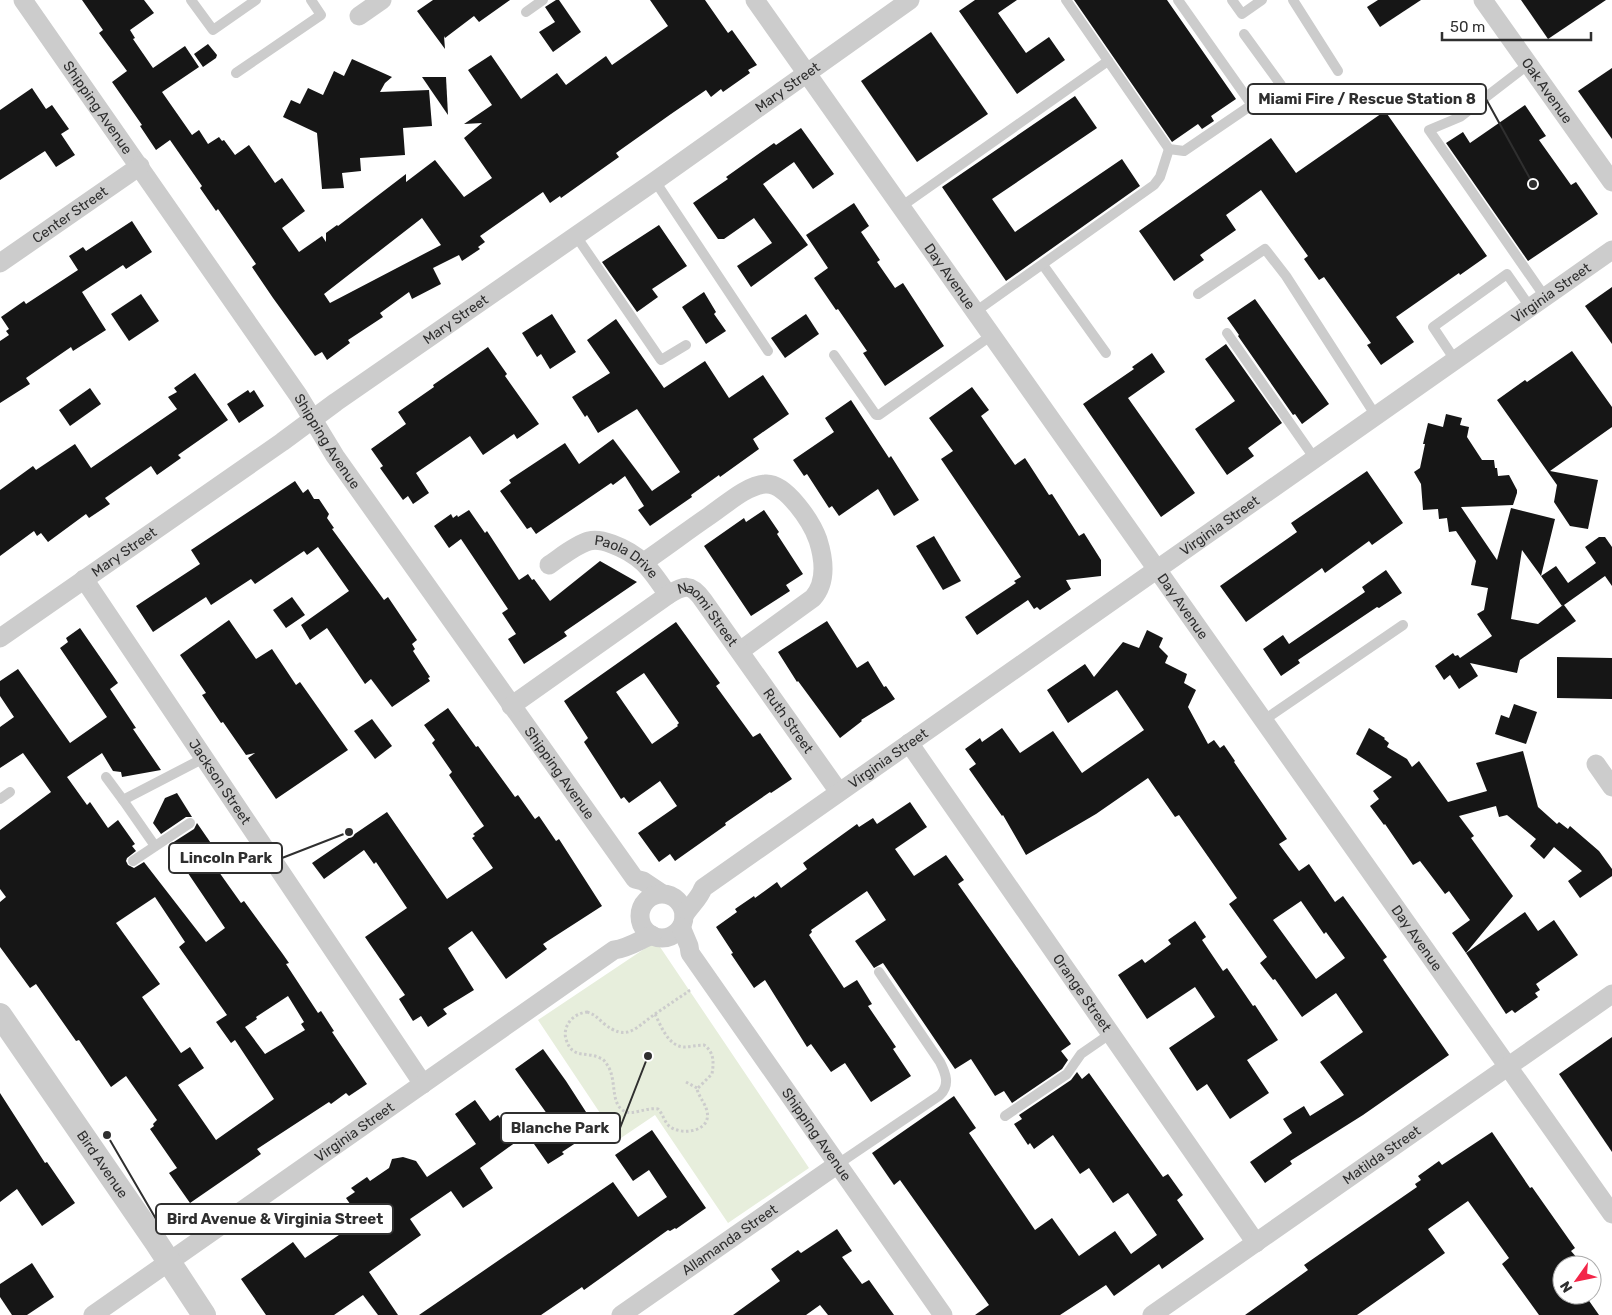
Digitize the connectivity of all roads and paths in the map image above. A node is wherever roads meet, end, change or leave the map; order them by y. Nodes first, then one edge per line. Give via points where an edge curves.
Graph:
1 (23, 0) edge
2 (191, 0) edge
3 (256, 0) edge
4 (311, 0) edge
5 (382, 0) edge
6 (543, 0) edge
7 (755, 0) edge
8 (910, 0) edge
9 (1066, 0) edge
10 (1178, 0) edge
11 (1232, 0) edge
12 (1262, 0) edge
13 (1293, 0) edge
14 (1483, 0) edge
15 (526, 12) dead end
16 (359, 16) dead end
17 (1244, 34) dead end
18 (1108, 61) junction
19 (1529, 64) junction
20 (1338, 71) dead end
21 (236, 73) dead end
22 (806, 73) junction
23 (1252, 105) junction
24 (1169, 149) junction
25 (140, 166) junction
26 (655, 181) junction
27 (1612, 182) edge
28 (902, 206) junction
29 (576, 236) junction
30 (1612, 250) edge
31 (0, 264) edge
32 (1043, 265) junction
33 (1198, 294) dead end
34 (1538, 302) junction
35 (975, 312) junction
36 (1227, 332) dead end
37 (992, 335) junction
38 (686, 344) dead end
39 (768, 351) dead end
40 (1106, 353) dead end
41 (834, 355) dead end
42 (1456, 360) junction
43 (1376, 416) junction
44 (313, 419) junction
45 (1315, 459) junction
46 (644, 562) junction
47 (549, 565) dead end
48 (1157, 569) junction
49 (84, 579) junction
50 (668, 595) junction
51 (1403, 625) dead end
52 (0, 638) edge
53 (740, 651) junction
54 (511, 706) junction
55 (1264, 720) junction
56 (909, 743) junction
57 (204, 758) junction
58 (1596, 764) dead end
59 (106, 777) dead end
60 (1612, 787) edge
61 (10, 792) dead end
62 (839, 792) junction
63 (0, 799) edge
64 (123, 800) junction
65 (190, 823) dead end
66 (155, 846) junction
67 (133, 861) dead end
68 (636, 880) junction
69 (703, 888) junction
70 (665, 894) junction
71 (641, 912) junction
72 (682, 921) junction
73 (657, 936) junction
74 (614, 950) junction
75 (690, 953) junction
76 (878, 972) dead end
77 (687, 988) dead end
78 (1612, 994) edge
79 (655, 1014) junction
80 (0, 1015) edge
81 (1110, 1034) junction
82 (1508, 1068) junction
83 (686, 1082) dead end
84 (423, 1084) junction
85 (697, 1088) junction
86 (1005, 1116) dead end
87 (838, 1164) junction
88 (1612, 1214) edge
89 (1256, 1243) junction
90 (169, 1262) junction
91 (93, 1315) edge
92 (204, 1315) edge
93 (621, 1315) edge
94 (943, 1315) edge
95 (1152, 1315) edge

1 - 25 street, Shipping Avenue
2 - 3 lane via 213,30
4 - 21 lane via 321,15
5 - 16 street
6 - 15 lane
7 - 22 street, Day Avenue
8 - 22 street, Mary Street
9 - 18 lane
10 - 23 lane
11 - 12 lane via 1242,14
13 - 20 lane
14 - 19 street, Oak Avenue
17 - 23 lane via 1281,86
18 - 24 lane
18 - 28 lane
19 - 27 street, Oak Avenue
19 - 34 lane via 1460,117 1429,130
22 - 26 street, Mary Street
22 - 28 street, Day Avenue
23 - 24 lane via 1184,151
24 - 32 lane via 1154,185
25 - 31 street, Center Street
25 - 44 street, Shipping Avenue
26 - 29 street, Mary Street
26 - 39 lane
28 - 35 street, Day Avenue
29 - 38 lane via 661,360
29 - 44 street, Mary Street
30 - 34 street, Virginia Street
32 - 35 lane
32 - 40 lane
33 - 43 lane via 1265,249 1286,276
34 - 42 street, Virginia Street
34 - 42 lane via 1507,274 1433,327
35 - 37 street, Day Avenue
36 - 45 lane
37 - 41 lane via 880,415 876,415
37 - 48 street, Day Avenue
42 - 43 street, Virginia Street
43 - 45 street, Virginia Street
44 - 49 street, Mary Street
44 - 54 street, Shipping Avenue via 335,456
45 - 48 street, Virginia Street
46 - 47 street, Paola Drive via 628,551 599,540 590,540
46 - 50 street, Paola Drive
46 - 53 street, Naomi Street via 756,486 772,484 784,491 815,533 822,578 813,598
48 - 55 street, Day Avenue
48 - 56 street, Virginia Street
49 - 52 street, Mary Street
49 - 57 street, Jackson Street
50 - 53 street, Naomi Street via 683,587 695,590
50 - 54 street, Naomi Street
51 - 55 lane
53 - 62 street, Ruth Street
54 - 68 street, Shipping Avenue
55 - 82 street, Day Avenue
56 - 62 street, Virginia Street
56 - 81 street, Orange Street
57 - 64 lane
57 - 84 street, Jackson Street
58 - 60 street
59 - 64 lane
61 - 63 lane
62 - 69 street, Virginia Street
64 - 66 lane
65 - 66 lane
66 - 67 lane
68 - 70 street, Shipping Avenue
68 - 71 street, Shipping Avenue via 633,886
69 - 70 street, Virginia Street via 697,886
69 - 72 street, Virginia Street
70 - 71 street via 649,897
70 - 72 street via 680,904
71 - 73 street via 643,928
71 - 74 street, Virginia Street via 615,942
72 - 73 street via 673,934
72 - 75 street, Shipping Avenue
73 - 74 street, Virginia Street
73 - 75 street, Shipping Avenue via 684,954
74 - 84 street, Virginia Street
75 - 87 street, Shipping Avenue
76 - 87 lane via 940,1062 947,1082 940,1095
77 - 79 path via 688,992
78 - 82 street, Matilda Street
79 - 85 path via 676,1045 704,1045 711,1051 712,1074
79 - 85 path via 624,1033 612,1030 592,1014 583,1013 568,1024 565,1038 575,1052 598,1057 606,1063 614,1078 615,1102 627,1113 646,1108 658,1109 668,1126 684,1132 695,1130 704,1123 707,1115
80 - 90 street, Bird Avenue
81 - 86 lane via 1081,1054 1067,1074
81 - 89 street, Orange Street
82 - 88 street, Day Avenue
82 - 89 street, Matilda Street
83 - 85 path
84 - 90 street, Virginia Street
87 - 93 street, Allamanda Street
87 - 94 street, Shipping Avenue
89 - 95 street, Matilda Street
90 - 91 street, Virginia Street
90 - 92 street, Bird Avenue

